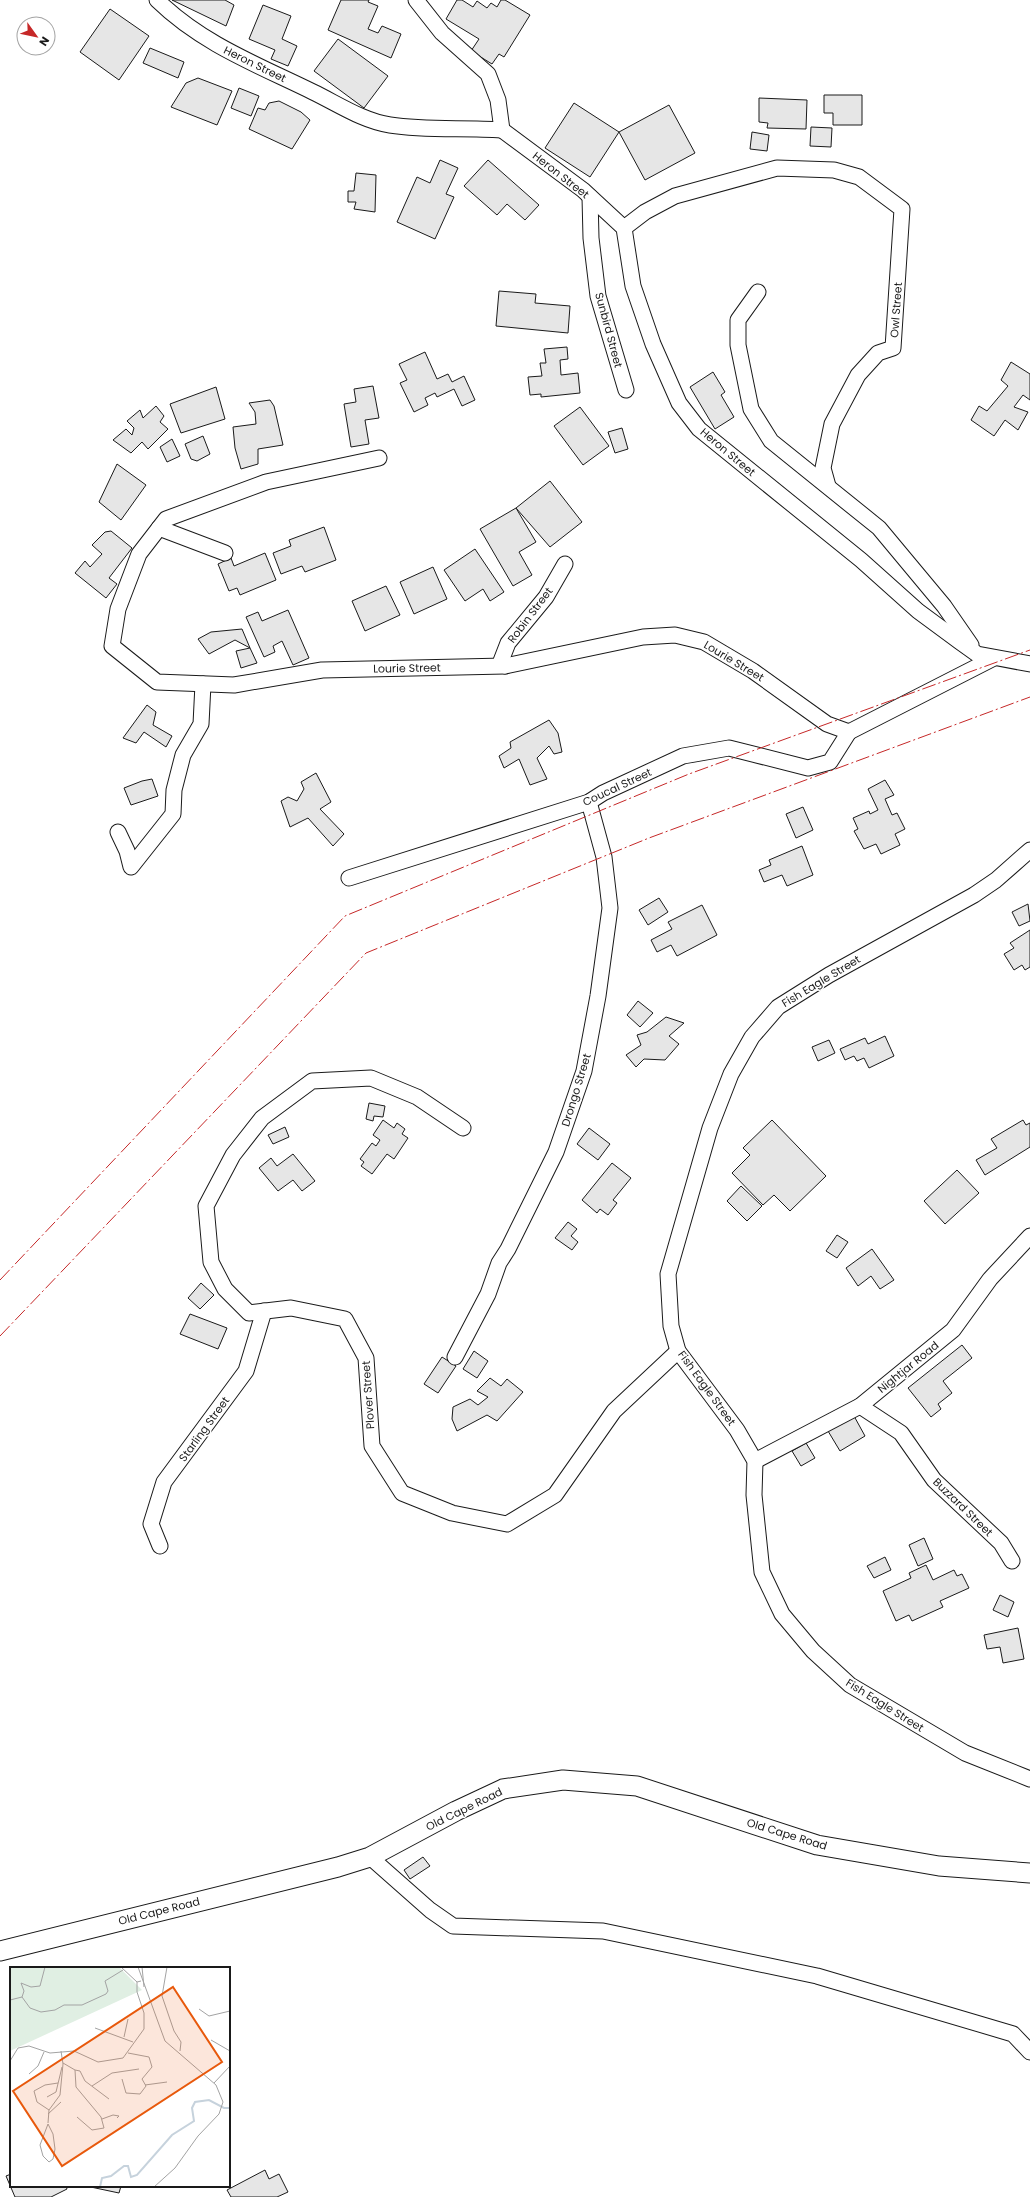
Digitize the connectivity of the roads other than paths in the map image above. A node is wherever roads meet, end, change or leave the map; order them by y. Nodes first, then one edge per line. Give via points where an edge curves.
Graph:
1 (158, 0) edge
2 (416, 0) edge
3 (502, 130) junction
4 (590, 197) junction
5 (624, 228) junction
6 (758, 292) dead end
7 (626, 390) dead end
8 (379, 458) dead end
9 (828, 486) junction
10 (159, 528) junction
11 (225, 553) dead end
12 (565, 564) dead end
13 (977, 654) junction
14 (994, 658) junction
15 (1030, 664) edge
16 (505, 666) junction
17 (202, 684) junction
18 (849, 732) junction
19 (590, 802) junction
20 (118, 832) dead end
21 (1030, 850) edge
22 (349, 878) dead end
23 (463, 1128) dead end
24 (1030, 1236) edge
25 (264, 1311) junction
26 (678, 1351) junction
27 (455, 1357) dead end
28 (860, 1406) junction
29 (755, 1460) junction
30 (160, 1546) dead end
31 (1012, 1561) dead end
32 (1030, 1778) edge
33 (370, 1857) junction
34 (1030, 1873) edge
35 (0, 1951) edge
36 (1030, 2052) edge

1 - 3 street, Heron Street via 170,12 214,44 372,121 407,127
2 - 3 street via 442,33 488,74 498,100
3 - 4 street, Heron Street
4 - 5 street, Heron Street
4 - 7 street, Sunbird Street via 591,238 598,296
5 - 9 street, Owl Street via 645,212 675,196 777,168 834,170 859,178 902,209 893,348 878,353 858,375 832,424 823,468
5 - 13 street, Heron Street via 633,286 653,344 679,403 699,429 855,555 918,610
6 - 9 street via 738,320 738,345 751,409 771,441
8 - 10 street, Lourie Street via 266,482 166,519
9 - 13 street via 879,528 944,606
10 - 11 street
10 - 17 street, Lourie Street via 139,554 118,609 112,646 158,682
12 - 16 street, Robin Street via 546,596 508,643 502,661
13 - 14 street, Heron Street
14 - 15 street
14 - 18 street
16 - 17 street, Lourie Street via 322,670 234,685
16 - 18 street, Lourie Street via 644,637 674,635 704,642 753,671 827,724
17 - 20 street via 201,724 183,755 174,790 173,814 131,867
18 - 19 street, Coucal Street via 830,762 808,768 729,748 683,756 603,793
19 - 22 street, Coucal Street
19 - 27 street, Drongo Street via 604,857 610,908 598,996 584,1071 556,1152 508,1250 499,1263 488,1294
21 - 26 street, Fish Eagle Street via 996,880 974,895 829,975 778,1007 752,1037 731,1074 710,1128 668,1274 671,1326
23 - 25 street, Plover Street via 417,1097 371,1078 312,1081 262,1118 233,1155 206,1206 211,1262 225,1289 249,1314
24 - 28 street, Nightjar Road via 990,1279 953,1330
25 - 26 street, Plover Street via 291,1308 346,1319 366,1358 372,1446 402,1493 452,1514 507,1524 555,1494 614,1411
25 - 30 street, Starling Street via 246,1371 164,1482 151,1524
26 - 29 street, Fish Eagle Street via 738,1430
28 - 29 street, Nightjar Road
28 - 31 street, Buzzard Street via 901,1433 934,1480 1001,1544
29 - 32 street, Fish Eagle Street via 754,1495 762,1572 782,1614 813,1650 850,1685 922,1729 965,1753
33 - 34 street, Old Cape Road via 456,1810 503,1789 563,1780 637,1786 817,1845 939,1866
33 - 35 street, Old Cape Road
33 - 36 street via 430,1910 453,1926 603,1931 817,1976 1013,2034

